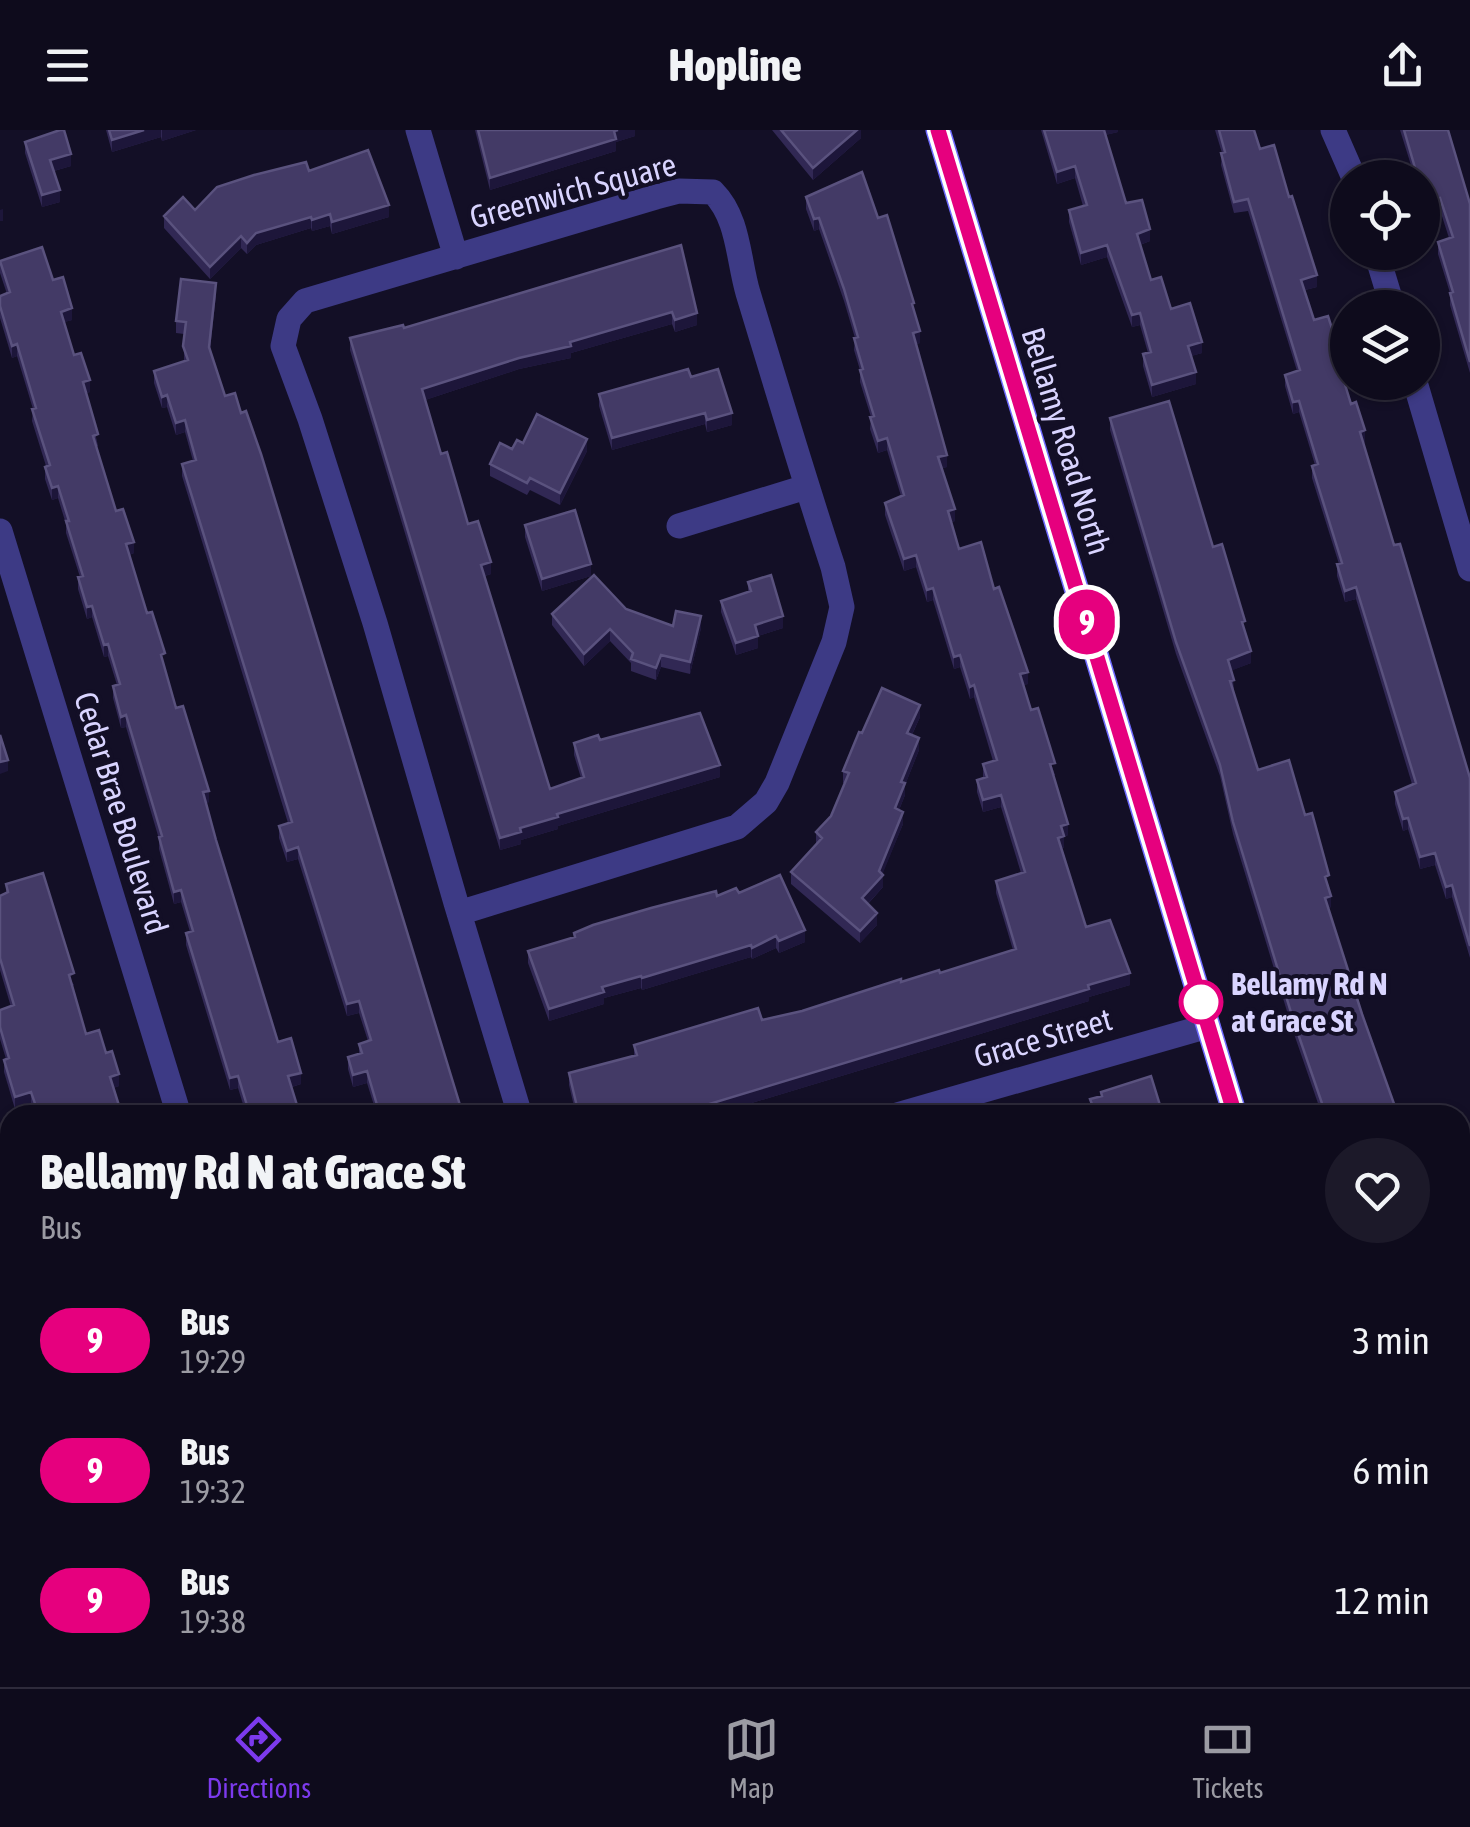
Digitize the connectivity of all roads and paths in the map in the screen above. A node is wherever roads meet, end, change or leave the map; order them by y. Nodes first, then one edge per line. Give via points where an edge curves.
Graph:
1 (418, 130) edge
2 (938, 130) edge
3 (1334, 130) edge
4 (1346, 160) edge
5 (456, 257) junction
6 (1420, 400) edge
7 (806, 486) junction
8 (679, 526) dead end
9 (0, 532) edge
10 (1470, 570) edge
11 (458, 913) junction
12 (1208, 1026) junction
13 (176, 1105) edge
14 (517, 1105) edge
15 (932, 1105) edge
16 (1232, 1105) edge

1 - 5 street
2 - 12 street, Bellamy Road North
3 - 4 street
5 - 7 street, Greenwich Square via 679,191 713,192 734,230
5 - 11 street, Greenwich Square via 304,302 290,319 283,346 363,586
6 - 10 street
7 - 8 street
7 - 11 street, Greenwich Square via 842,607 834,642 766,802 737,826
9 - 13 street, Cedar Brae Boulevard
11 - 14 street, Greenwich Square
12 - 15 street, Grace Street
12 - 16 street, Bellamy Road North

